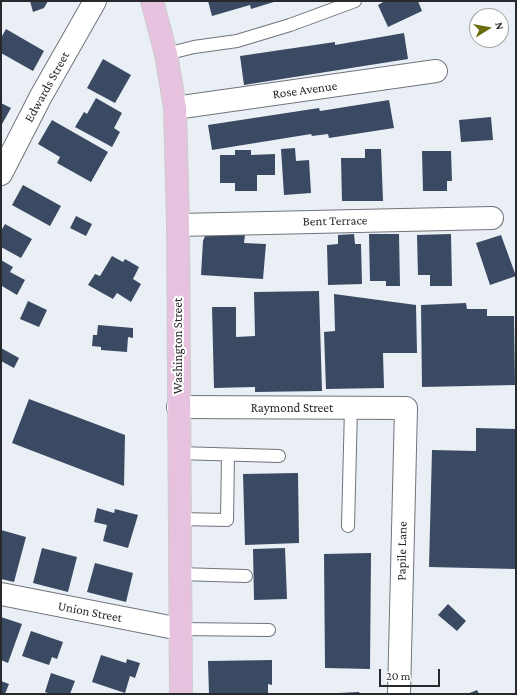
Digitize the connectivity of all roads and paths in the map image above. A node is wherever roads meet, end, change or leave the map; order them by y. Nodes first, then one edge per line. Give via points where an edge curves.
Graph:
1 (95, 1) edge
2 (152, 1) edge
3 (355, 1) edge
4 (166, 54) junction
5 (436, 71) dead end
6 (175, 108) junction
7 (1, 174) edge
8 (492, 218) dead end
9 (178, 225) junction
10 (178, 407) junction
11 (351, 408) junction
12 (406, 408) joint
13 (178, 452) junction
14 (228, 455) junction
15 (279, 456) dead end
16 (179, 519) junction
17 (348, 526) dead end
18 (179, 574) junction
19 (246, 576) dead end
20 (1, 594) edge
21 (180, 629) junction
22 (269, 630) dead end
23 (181, 694) edge
24 (399, 694) edge

1 - 7 street, Edwards Street via 41,96
2 - 4 main road, Washington Street
3 - 4 lane via 237,41
4 - 6 main road, Washington Street
5 - 6 street, Rose Avenue
6 - 9 main road, Washington Street
8 - 9 street, Bent Terrace
9 - 10 main road, Washington Street
10 - 11 street, Raymond Street
10 - 13 main road, Washington Street
11 - 12 street, Raymond Street
11 - 17 lane
12 - 24 street, Papile Lane
13 - 14 lane
13 - 16 main road, Washington Street
14 - 15 lane
14 - 16 lane via 227,520
16 - 18 main road, Washington Street
18 - 19 lane
18 - 21 main road, Washington Street
20 - 21 street, Union Street
21 - 22 lane
21 - 23 main road, Washington Street

